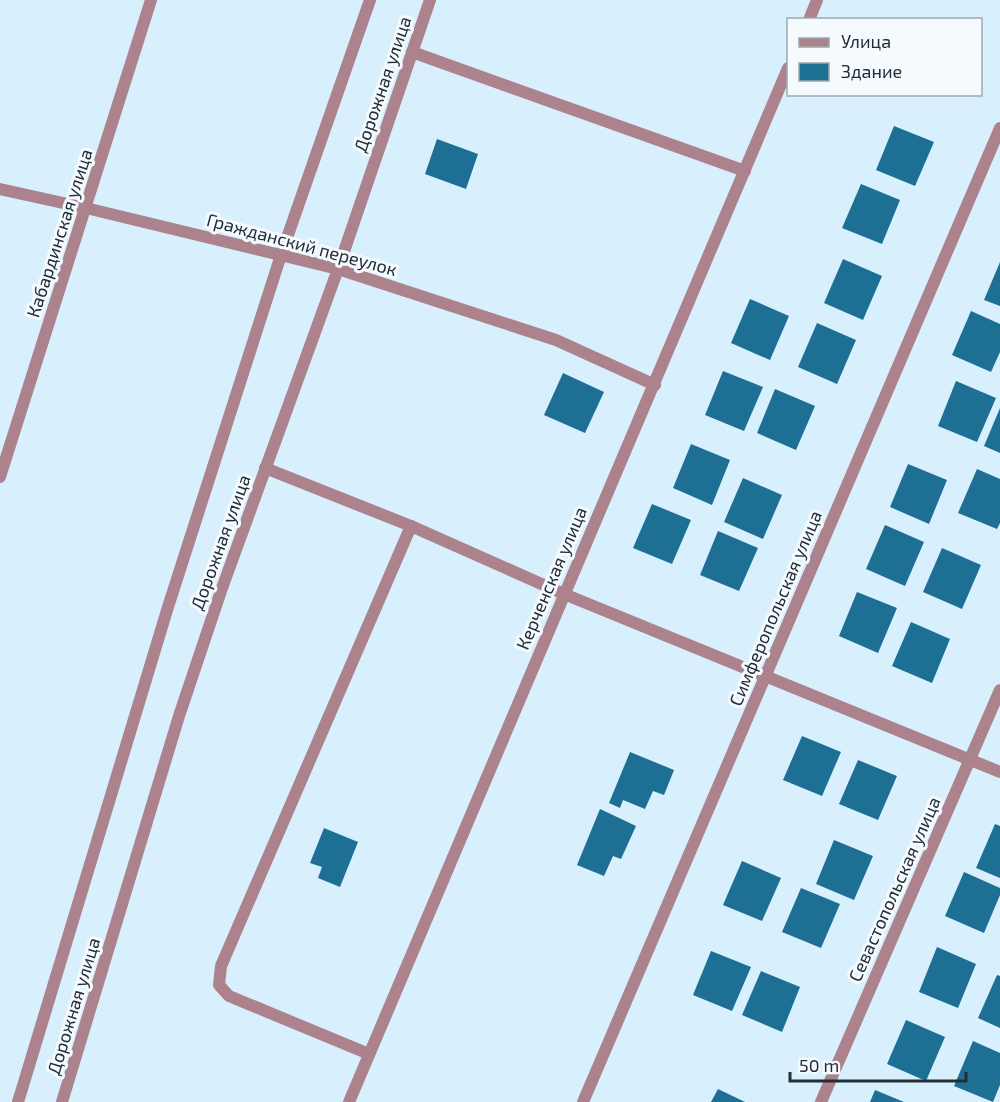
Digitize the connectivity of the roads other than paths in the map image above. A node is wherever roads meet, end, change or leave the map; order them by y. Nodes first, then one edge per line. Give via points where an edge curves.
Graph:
1 (151, 0) edge
2 (370, 0) edge
3 (430, 0) edge
4 (817, 0) edge
5 (810, 18) edge
6 (412, 52) junction
7 (787, 73) edge
8 (1000, 128) edge
9 (745, 171) junction
10 (0, 189) edge
11 (86, 208) junction
12 (281, 255) junction
13 (338, 269) junction
14 (655, 385) junction
15 (265, 468) junction
16 (0, 477) edge
17 (411, 526) junction
18 (564, 594) junction
19 (765, 677) junction
20 (1000, 690) edge
21 (970, 759) junction
22 (1000, 772) edge
23 (369, 1054) junction
24 (18, 1102) edge
25 (62, 1102) edge
26 (348, 1102) edge
27 (583, 1102) edge
28 (821, 1102) edge

1 - 11 street, Кабардинская улица
2 - 12 street, Дорожная улица
3 - 6 street, Дорожная улица
4 - 5 street
6 - 9 street
6 - 13 street, Дорожная улица
7 - 9 street, Керченская улица
8 - 19 street, Симферопольская улица
9 - 14 street, Керченская улица
10 - 11 street, Гражданский переулок
11 - 12 street, Гражданский переулок
11 - 16 street, Кабардинская улица
12 - 13 street, Гражданский переулок
12 - 24 street, Дорожная улица via 168,607
13 - 14 street, Гражданский переулок via 556,340
13 - 15 street, Дорожная улица
14 - 18 street, Керченская улица
15 - 17 street
15 - 25 street, Дорожная улица via 179,716
17 - 18 street
17 - 23 street via 221,966 219,985 229,996
18 - 19 street
18 - 23 street, Керченская улица
19 - 21 street
19 - 27 street, Симферопольская улица
20 - 21 street, Севастопольская улица
21 - 22 street
21 - 28 street, Севастопольская улица
23 - 26 street, Керченская улица

